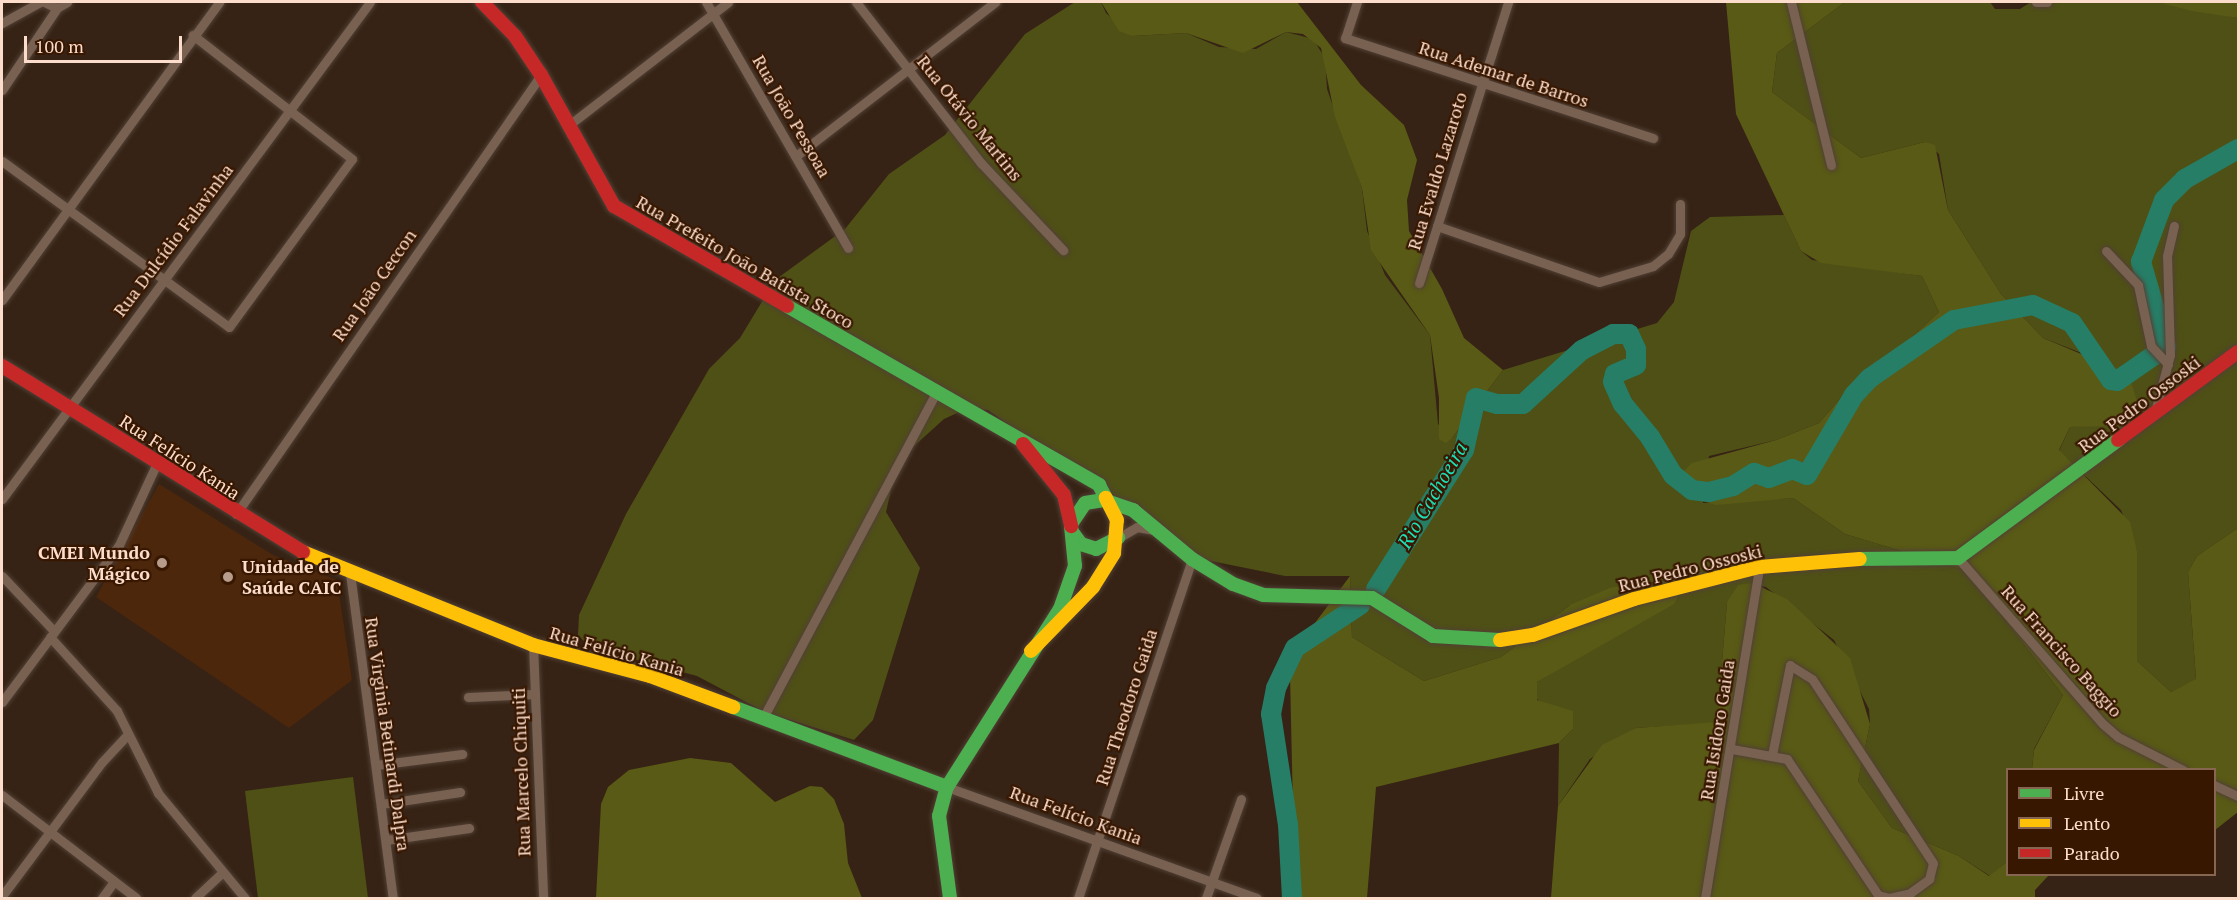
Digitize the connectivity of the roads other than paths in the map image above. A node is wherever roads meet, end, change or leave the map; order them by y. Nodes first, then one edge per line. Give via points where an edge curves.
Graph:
1 (40, 2) edge
2 (44, 2) edge
3 (67, 2) edge
4 (219, 2) edge
5 (370, 2) edge
6 (482, 2) edge
7 (706, 2) edge
8 (728, 2) edge
9 (856, 2) edge
10 (995, 2) edge
11 (1357, 2) edge
12 (1509, 2) edge
13 (1791, 2) edge
14 (2036, 2) edge
15 (2047, 2) edge
16 (57, 8) junction
17 (713, 13) junction
18 (2, 23) edge
19 (193, 35) junction
20 (910, 68) junction
21 (541, 75) junction
22 (1481, 86) junction
23 (2, 90) edge
24 (290, 113) junction
25 (569, 125) junction
26 (1653, 138) dead end
27 (796, 156) junction
28 (2, 161) edge
29 (1831, 165) dead end
30 (1680, 204) dead end
31 (66, 211) junction
32 (1437, 226) junction
33 (2174, 226) dead end
34 (848, 248) dead end
35 (1063, 250) dead end
36 (2106, 251) dead end
37 (161, 282) junction
38 (1419, 283) dead end
39 (2, 300) edge
40 (2238, 352) edge
41 (2168, 364) junction
42 (2, 366) edge
43 (937, 391) junction
44 (70, 407) junction
45 (2154, 414) junction
46 (1010, 432) junction
47 (156, 465) junction
48 (2, 499) edge
49 (1111, 502) junction
50 (236, 514) junction
51 (1072, 528) junction
52 (1154, 531) junction
53 (1118, 538) junction
54 (1958, 558) junction
55 (1192, 559) junction
56 (1759, 567) junction
57 (350, 573) junction
58 (2, 576) edge
59 (52, 634) junction
60 (533, 645) junction
61 (1031, 651) junction
62 (535, 694) junction
63 (468, 697) dead end
64 (2, 702) edge
65 (763, 718) junction
66 (126, 736) junction
67 (1732, 749) junction
68 (462, 754) dead end
69 (1772, 755) junction
70 (376, 765) junction
71 (2179, 768) edge
72 (2216, 786) edge
73 (947, 787) junction
74 (460, 792) dead end
75 (2, 795) edge
76 (2238, 796) edge
77 (1241, 800) dead end
78 (381, 804) junction
79 (468, 828) dead end
80 (48, 832) junction
81 (386, 840) junction
82 (1098, 842) junction
83 (222, 873) junction
84 (113, 883) junction
85 (1213, 883) junction
86 (2, 896) edge
87 (102, 898) edge
88 (136, 898) edge
89 (195, 898) edge
90 (245, 898) edge
91 (393, 898) edge
92 (543, 898) edge
93 (950, 898) edge
94 (1078, 898) edge
95 (1206, 898) edge
96 (1257, 898) edge
97 (1705, 898) edge

1 - 18 street
2 - 16 street
3 - 16 street
4 - 19 street
5 - 24 street, Rua Dulcídio Falavinha
6 - 21 street, Rua Prefeito João Batista Stoco via 515,36
7 - 17 street, Rua João Pessoaa
8 - 17 street
9 - 20 street, Rua Otávio Martins
10 - 20 street
11 - 22 street, Rua Ademar de Barros via 1345,38
12 - 22 street, Rua Evaldo Lazaroto
13 - 29 street
14 - 15 street
16 - 23 street
17 - 25 street
17 - 27 street, Rua João Pessoaa
19 - 24 street
19 - 31 street
20 - 27 street
20 - 35 street, Rua Otávio Martins via 981,163
21 - 25 street, Rua Prefeito João Batista Stoco
21 - 50 street, Rua João Ceccon
22 - 26 street, Rua Ademar de Barros
22 - 32 street, Rua Evaldo Lazaroto
24 - 37 street, Rua Dulcídio Falavinha
24 - 37 street via 352,159 229,327
25 - 43 street, Rua Prefeito João Batista Stoco via 599,184 614,206 634,222
27 - 34 street, Rua João Pessoaa
28 - 31 street
30 - 32 street via 1680,234 1668,255 1653,266 1599,282
31 - 37 street
31 - 39 street
32 - 38 street, Rua Evaldo Lazaroto
33 - 41 street via 2167,256
36 - 41 street via 2138,285 2151,346
37 - 44 street, Rua Dulcídio Falavinha
40 - 45 street, Rua Pedro Ossoski
41 - 45 street
42 - 44 street, Rua Felício Kania
43 - 46 street, Rua Prefeito João Batista Stoco
43 - 65 street
44 - 47 street, Rua Felício Kania
44 - 48 street, Rua Dulcídio Falavinha
45 - 54 street, Rua Pedro Ossoski
46 - 49 street, Rua Prefeito João Batista Stoco via 1092,480
46 - 51 street, Rua Prefeito João Batista Stoco via 1052,475
47 - 50 street, Rua Felício Kania
47 - 59 street via 119,545
49 - 51 street via 1085,503
49 - 52 street, Rua Pedro Ossoski via 1133,510
49 - 53 street
50 - 57 street, Rua Felício Kania via 287,546
51 - 53 street via 1081,544 1096,549
51 - 61 street, Rua Prefeito João Batista Stoco via 1075,566 1066,596
52 - 53 street via 1137,527
52 - 55 street, Rua Pedro Ossoski
53 - 61 street, Rua Prefeito João Batista Stoco via 1101,577
54 - 56 street, Rua Pedro Ossoski via 1900,556
54 - 71 street, Rua Francisco Baggio via 2103,724 2118,737
55 - 56 street, Rua Pedro Ossoski via 1233,584 1263,595 1361,596 1433,636 1490,642 1533,635 1634,599
55 - 82 street, Rua Theodoro Gaida
56 - 67 street, Rua Isidoro Gaida
57 - 60 street, Rua Felício Kania
57 - 70 street, Rua Virginia Betinardi Dalpra
58 - 59 street
59 - 64 street
59 - 66 street via 117,711
60 - 62 street, Rua Marcelo Chiquiti
60 - 65 street, Rua Felício Kania via 650,676
61 - 73 street, Rua Prefeito João Batista Stoco
62 - 63 street
62 - 92 street, Rua Marcelo Chiquiti
65 - 73 street, Rua Felício Kania
66 - 80 street
66 - 83 street via 158,793
67 - 69 street
67 - 97 street, Rua Isidoro Gaida
68 - 70 street
69 - 69 street via 1787,759 1801,776 1878,895 1889,898 1910,893 1929,879 1934,864 1812,679 1790,665
70 - 78 street, Rua Virginia Betinardi Dalpra
72 - 76 street
73 - 82 street, Rua Felício Kania
73 - 93 street, Rua Prefeito João Batista Stoco via 939,816
74 - 78 street
75 - 80 street
77 - 85 street
78 - 81 street, Rua Virginia Betinardi Dalpra
79 - 81 street
80 - 84 street
80 - 86 street
81 - 91 street, Rua Virginia Betinardi Dalpra
82 - 85 street, Rua Felício Kania
82 - 94 street, Rua Theodoro Gaida
83 - 89 street
83 - 90 street via 239,887
84 - 87 street
84 - 88 street
85 - 95 street
85 - 96 street, Rua Felício Kania

